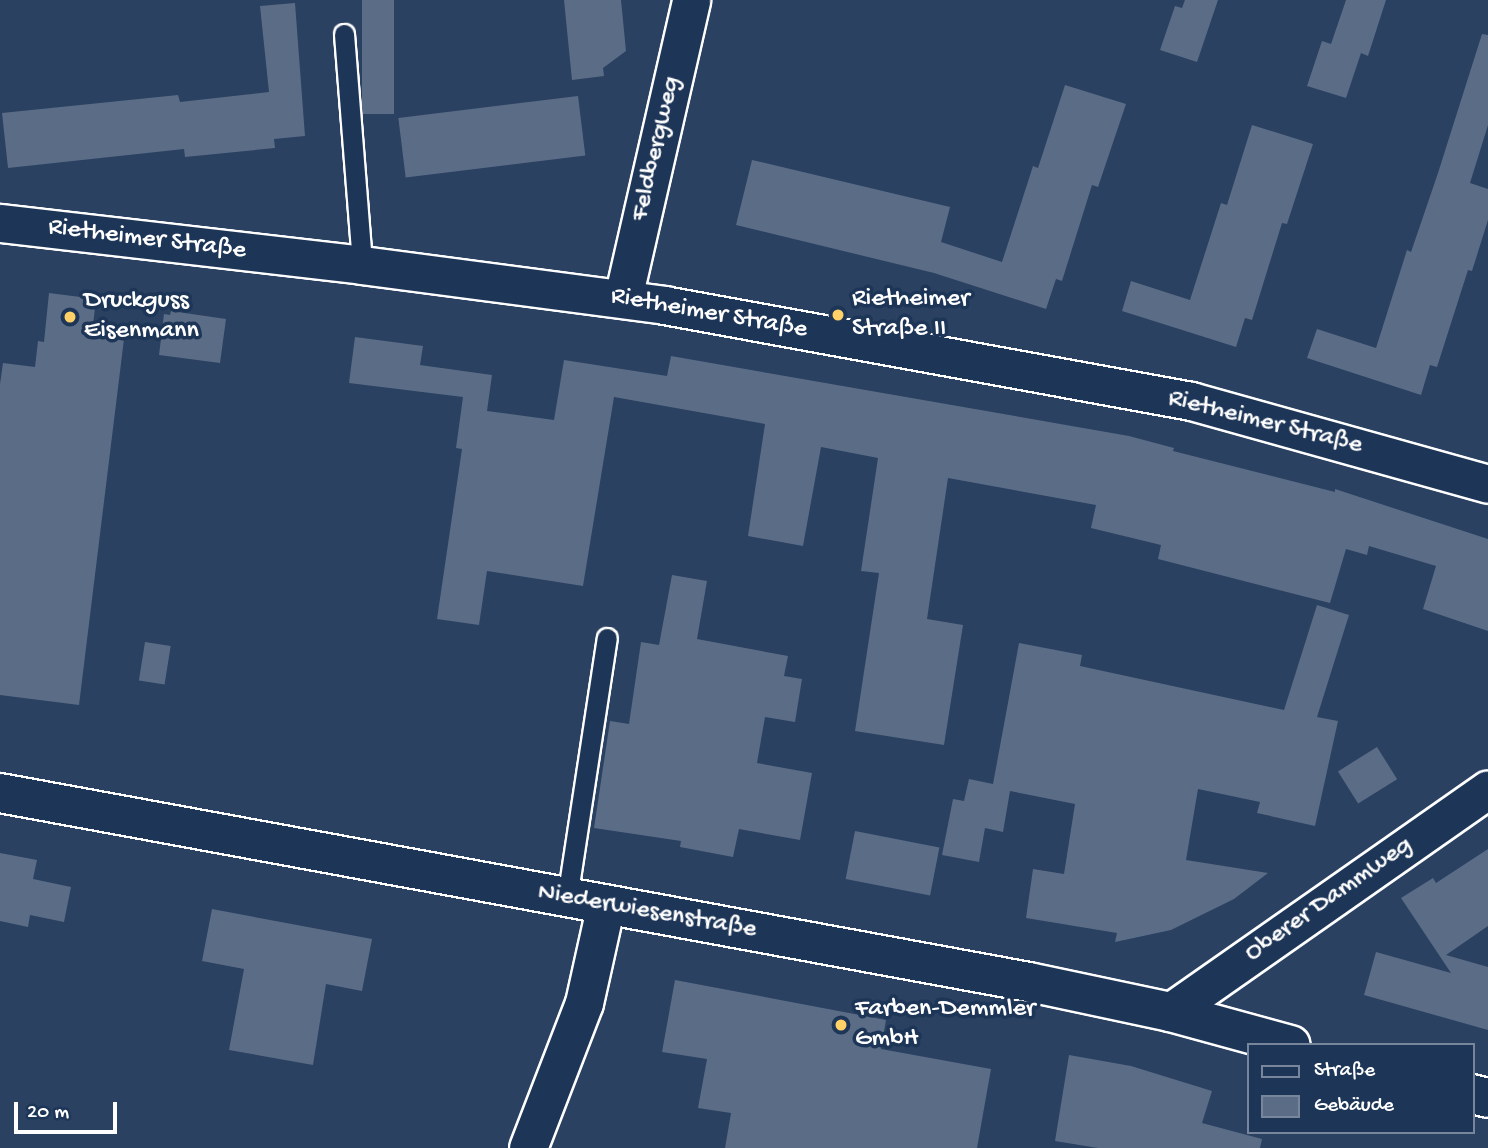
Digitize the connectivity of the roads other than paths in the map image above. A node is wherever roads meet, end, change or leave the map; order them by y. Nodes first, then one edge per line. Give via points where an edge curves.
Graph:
1 (691, 0) edge
2 (344, 34) dead end
3 (0, 223) edge
4 (362, 265) junction
5 (623, 298) junction
6 (1488, 484) edge
7 (607, 638) dead end
8 (1488, 789) edge
9 (0, 793) edge
10 (566, 898) junction
11 (606, 904) junction
12 (1170, 1012) junction
13 (1284, 1043) edge
14 (528, 1148) edge

1 - 5 street, Feldbergweg
2 - 4 lane
3 - 4 street, Rietheimer Straße
4 - 5 street, Rietheimer Straße
5 - 6 street, Rietheimer Straße via 1191,401
7 - 10 lane
8 - 12 street, Oberer Dammweg
9 - 10 street, Niederwiesenstraße
10 - 11 street, Niederwiesenstraße
11 - 12 street, Niederwiesenstraße
11 - 14 street via 584,1003
12 - 13 street, Niederwiesenstraße

